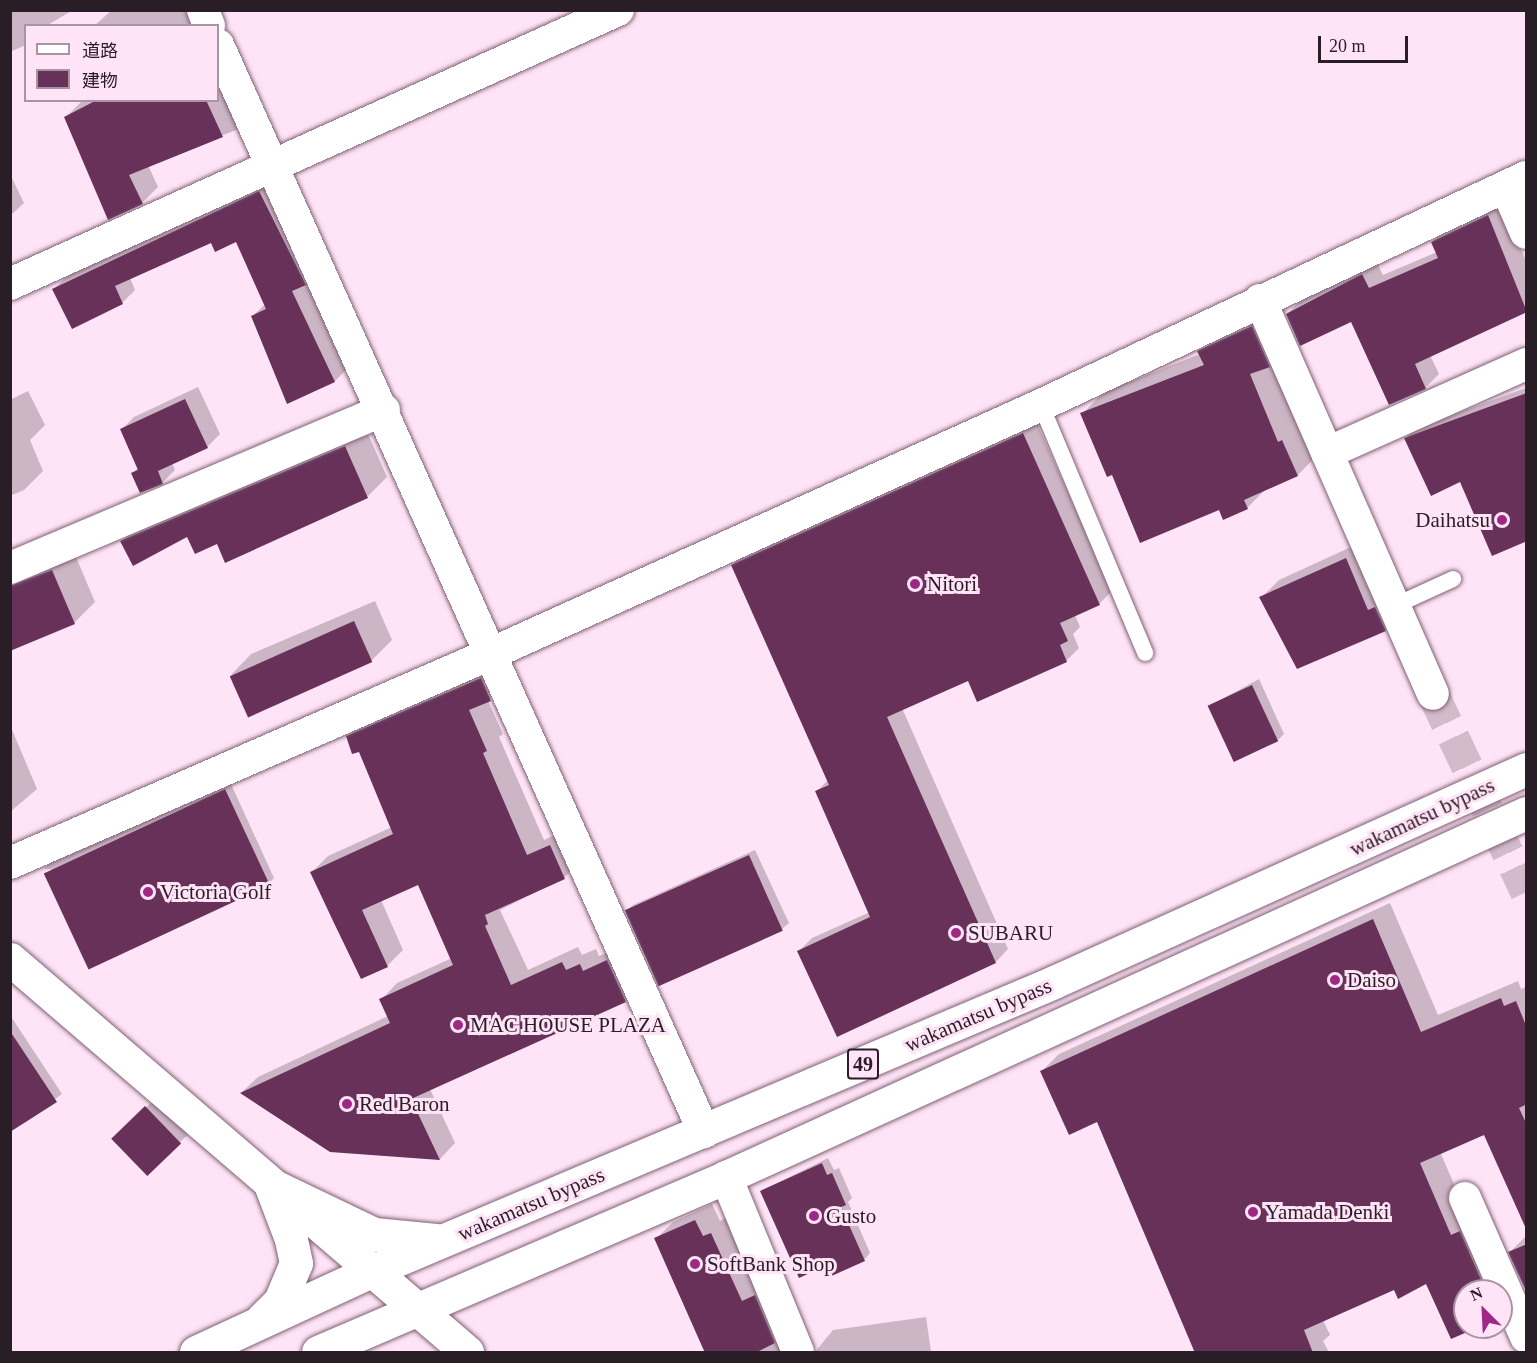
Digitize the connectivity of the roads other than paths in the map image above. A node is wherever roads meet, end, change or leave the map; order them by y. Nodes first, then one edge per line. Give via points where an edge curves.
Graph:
1 (202, 10) edge
2 (618, 10) edge
3 (208, 24) edge
4 (219, 47) edge
5 (271, 169) junction
6 (1516, 182) edge
7 (1527, 233) edge
8 (10, 284) edge
9 (1260, 300) junction
10 (1527, 364) edge
11 (1041, 405) junction
12 (384, 410) junction
13 (1327, 453) junction
14 (10, 568) edge
15 (1453, 579) dead end
16 (1395, 606) junction
17 (1145, 653) dead end
18 (488, 655) junction
19 (1433, 694) tunnel mouth
20 (1527, 769) edge
21 (1527, 813) edge
22 (10, 862) edge
23 (10, 959) edge
24 (704, 1132) junction
25 (726, 1177) junction
26 (270, 1184) junction
27 (1466, 1198) dead end
28 (452, 1237) junction
29 (370, 1271) junction
30 (417, 1308) junction
31 (254, 1325) junction
32 (1527, 1337) edge
33 (1527, 1346) edge
34 (195, 1353) edge
35 (318, 1353) edge
36 (467, 1353) edge
37 (798, 1353) edge
38 (1514, 1353) edge

1 - 3 street
2 - 5 street
4 - 5 street
5 - 8 street
5 - 12 street
6 - 7 street
6 - 9 street
9 - 11 street
9 - 13 street
10 - 13 street
11 - 17 lane
11 - 18 street
12 - 14 street
12 - 18 street
13 - 16 street
15 - 16 lane
16 - 19 street
18 - 22 street
18 - 24 street
20 - 24 main road, wakamatsu bypass / 49 via 1054,982
21 - 25 main road, wakamatsu bypass / 49
23 - 26 main road
24 - 28 main road, wakamatsu bypass / 49
25 - 30 main road, wakamatsu bypass / 49
25 - 37 street
26 - 28 main road via 374,1234 420,1240
26 - 29 main road
26 - 31 main road via 296,1263 280,1301
27 - 32 street
28 - 29 main road, wakamatsu bypass / 49
29 - 30 main road
29 - 31 main road, wakamatsu bypass / 49
30 - 35 main road, wakamatsu bypass / 49
30 - 36 main road
31 - 34 main road, wakamatsu bypass / 49
33 - 38 street

